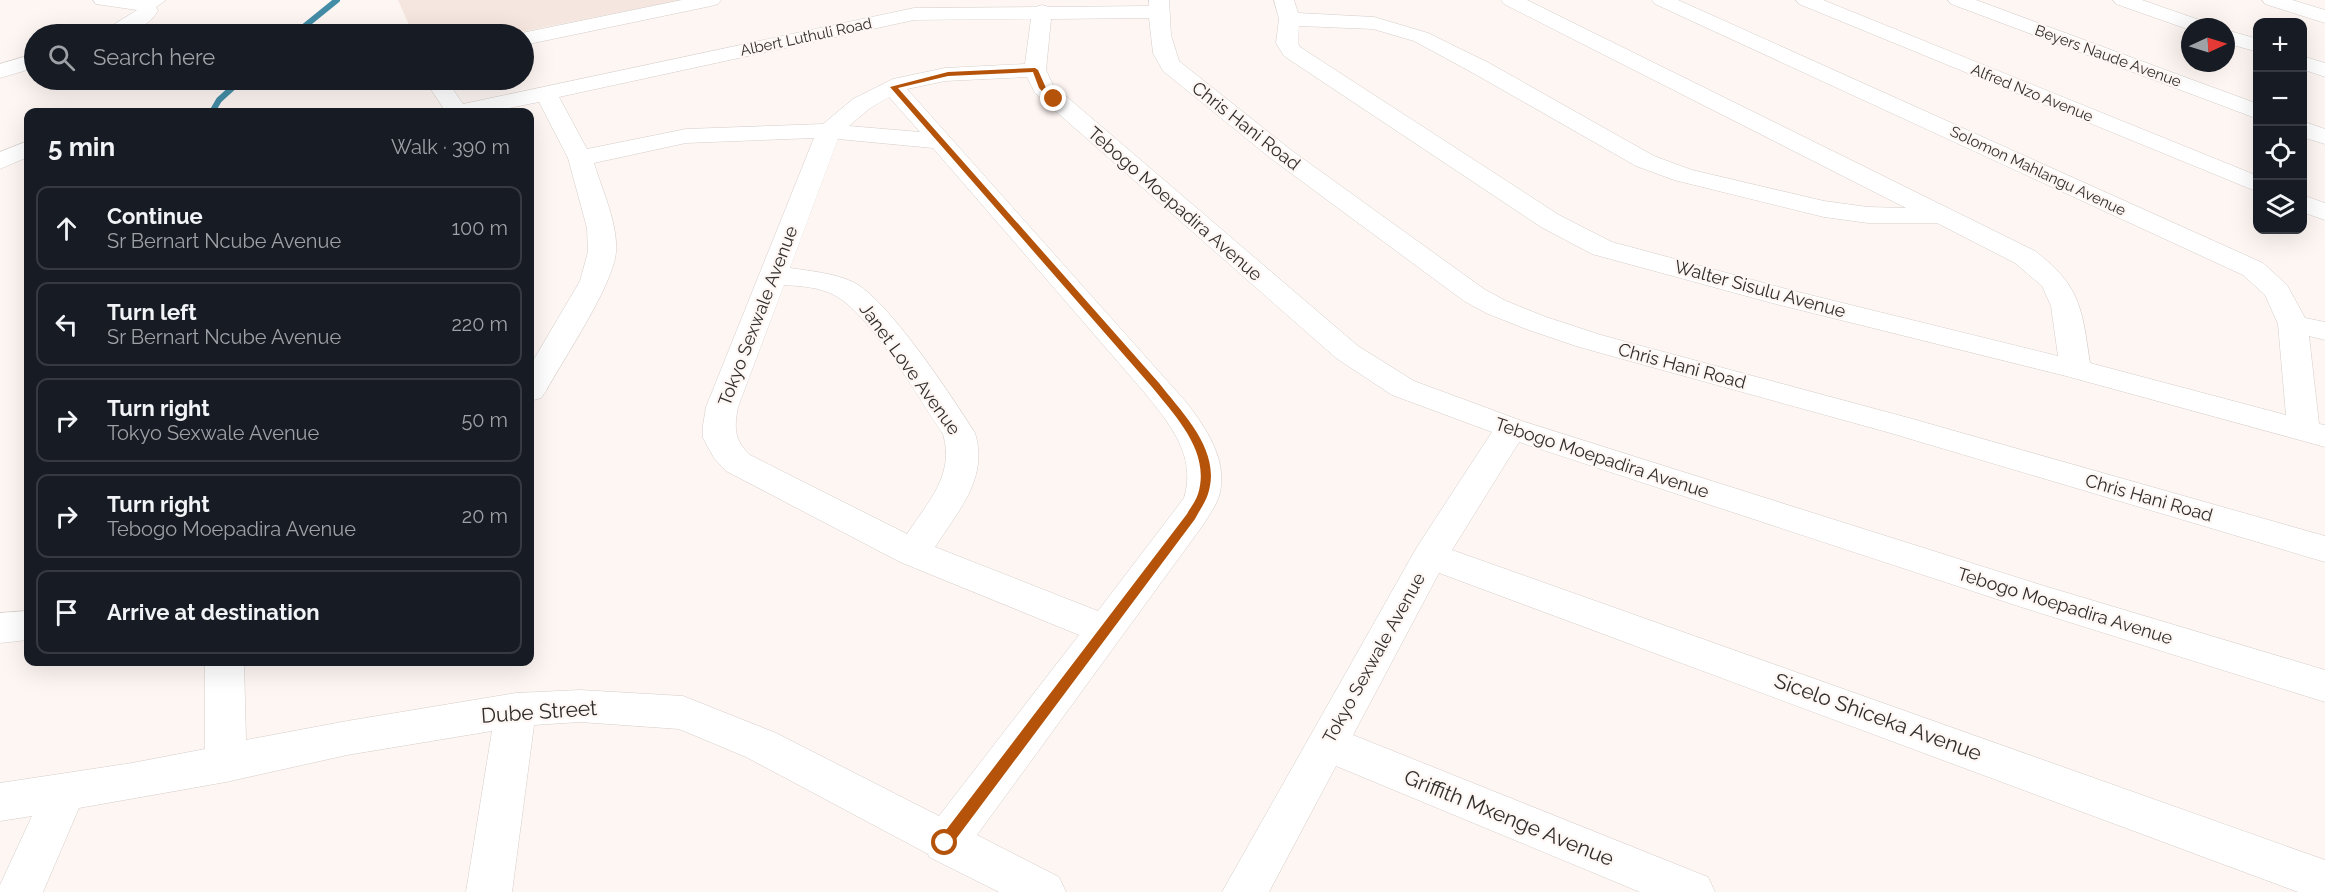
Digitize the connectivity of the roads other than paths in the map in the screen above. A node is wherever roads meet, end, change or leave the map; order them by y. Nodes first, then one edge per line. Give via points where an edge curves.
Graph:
1 (103, 0) edge
2 (711, 0) edge
3 (1510, 0) edge
4 (1662, 0) edge
5 (1806, 0) edge
6 (1958, 0) edge
7 (2123, 0) edge
8 (2272, 0) edge
9 (151, 3) edge
10 (1159, 6) edge
11 (916, 7) edge
12 (1286, 10) edge
13 (1042, 11) junction
14 (2325, 17) edge
15 (2181, 20) edge
16 (131, 24) edge
17 (534, 37) edge
18 (2235, 39) edge
19 (2253, 44) edge
20 (0, 56) edge
21 (24, 60) edge
22 (24, 64) edge
23 (2307, 64) edge
24 (1035, 70) junction
25 (2325, 70) edge
26 (0, 71) edge
27 (893, 87) junction
28 (442, 90) edge
29 (546, 94) junction
30 (455, 108) edge
31 (478, 108) edge
32 (2253, 110) edge
33 (2307, 130) edge
34 (829, 131) junction
35 (2325, 137) edge
36 (940, 141) junction
37 (0, 143) edge
38 (24, 146) edge
39 (24, 149) edge
40 (580, 158) junction
41 (0, 162) edge
42 (2253, 183) edge
43 (2307, 205) edge
44 (2325, 212) edge
45 (1944, 216) junction
46 (773, 275) junction
47 (2293, 324) junction
48 (2325, 331) edge
49 (2075, 369) junction
50 (534, 380) edge
51 (1511, 428) junction
52 (2314, 434) edge
53 (2325, 549) edge
54 (913, 553) junction
55 (1430, 556) junction
56 (24, 626) edge
57 (0, 628) edge
58 (1105, 630) junction
59 (224, 666) edge
60 (2325, 686) edge
61 (516, 710) junction
62 (1326, 743) junction
63 (226, 764) junction
64 (65, 791) junction
65 (0, 802) edge
66 (945, 843) junction
67 (2325, 881) edge
68 (20, 892) edge
69 (489, 892) edge
70 (1043, 892) edge
71 (1245, 892) edge
72 (1692, 892) edge

1 - 9 street
2 - 17 street
3 - 45 street
4 - 47 street, Solomon Mahlangu Avenue via 2237,261 2265,278 2277,291
5 - 42 street, Alfred Nzo Avenue
6 - 32 street, Beyers Naude Avenue
7 - 15 street
8 - 14 street
9 - 16 street
10 - 13 street, Albert Luthuli Road
10 - 53 street, Chris Hani Road via 1165,58 1171,66 1282,155 1496,307 1590,341
11 - 13 street, Albert Luthuli Road
11 - 29 street, Albert Luthuli Road
12 - 45 street via 1374,23 1421,37 1645,161 1683,175 1824,209 1868,215
12 - 49 street, Walter Sisulu Avenue via 1287,43 1306,62 1590,244 1782,297
13 - 24 street
18 - 19 street
20 - 21 street
22 - 26 street
23 - 25 street
24 - 27 street, Tokyo Sexwale Avenue via 948,74
24 - 51 street, Tebogo Moepadira Avenue via 1043,88 1054,99 1347,352 1403,388
27 - 34 street, Tokyo Sexwale Avenue via 862,103
27 - 36 street
28 - 30 street
29 - 31 street, Albert Luthuli Road
29 - 40 street
33 - 35 street
34 - 36 street
34 - 40 street via 686,136
34 - 46 street, Tokyo Sexwale Avenue
36 - 58 street via 1155,385 1200,446 1205,465 1203,494 1191,516
37 - 38 street
39 - 41 street
40 - 50 street via 600,228 602,252 594,281
43 - 44 street
45 - 49 street via 2025,257 2054,280 2065,296
46 - 54 street, Janet Love Avenue via 825,283 859,298 959,433 964,450 959,482
46 - 54 street, Tokyo Sexwale Avenue via 722,407 718,423 722,448 738,463 770,481
47 - 48 street
47 - 52 street, Solomon Mahlangu Avenue
49 - 52 street, Walter Sisulu Avenue
51 - 55 street, Tokyo Sexwale Avenue
51 - 60 street, Tebogo Moepadira Avenue via 2034,597
54 - 58 street, Tokyo Sexwale Avenue
55 - 62 street, Tokyo Sexwale Avenue
55 - 67 street, Sicelo Shiceka Avenue
56 - 57 street
58 - 66 street
59 - 63 street
61 - 63 street, Dube Street via 347,738
61 - 66 street, Dube Street via 580,706 682,713 761,745
61 - 69 street
62 - 71 street, Tokyo Sexwale Avenue
62 - 72 street, Griffith Mxenge Avenue
63 - 64 street, Dube Street
64 - 65 street, Dube Street
64 - 68 street
66 - 70 street, Dube Street

